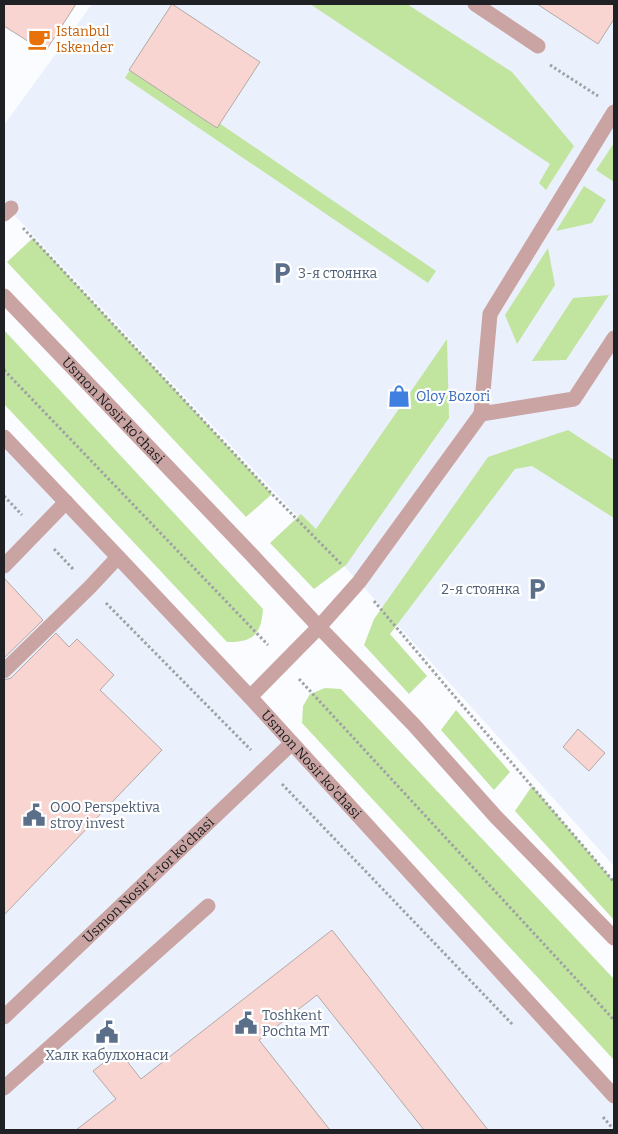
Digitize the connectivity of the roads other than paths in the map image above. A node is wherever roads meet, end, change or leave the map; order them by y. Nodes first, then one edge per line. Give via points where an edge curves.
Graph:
1 (475, 4) edge
2 (538, 46) dead end
3 (614, 112) edge
4 (4, 296) edge
5 (614, 338) edge
6 (481, 414) junction
7 (4, 437) edge
8 (66, 502) junction
9 (118, 557) junction
10 (4, 566) edge
11 (319, 627) junction
12 (4, 671) edge
13 (250, 697) junction
14 (292, 743) junction
15 (208, 906) dead end
16 (614, 938) edge
17 (4, 1017) edge
18 (4, 1088) edge
19 (614, 1096) edge

1 - 2 street
3 - 6 street via 490,314
4 - 11 street, Usmon Nosir ko'chasi
5 - 6 street via 574,400
6 - 11 street via 359,582
7 - 8 street, Usmon Nosir ko'chasi
8 - 9 street, Usmon Nosir ko'chasi
8 - 10 street
9 - 12 street
9 - 13 street, Usmon Nosir ko'chasi
11 - 13 street
11 - 16 street, Usmon Nosir ko'chasi
13 - 14 street, Usmon Nosir ko'chasi
14 - 17 street, Usmon Nosir 1-tor ko'chasi
14 - 19 street, Usmon Nosir ko'chasi
15 - 18 street

